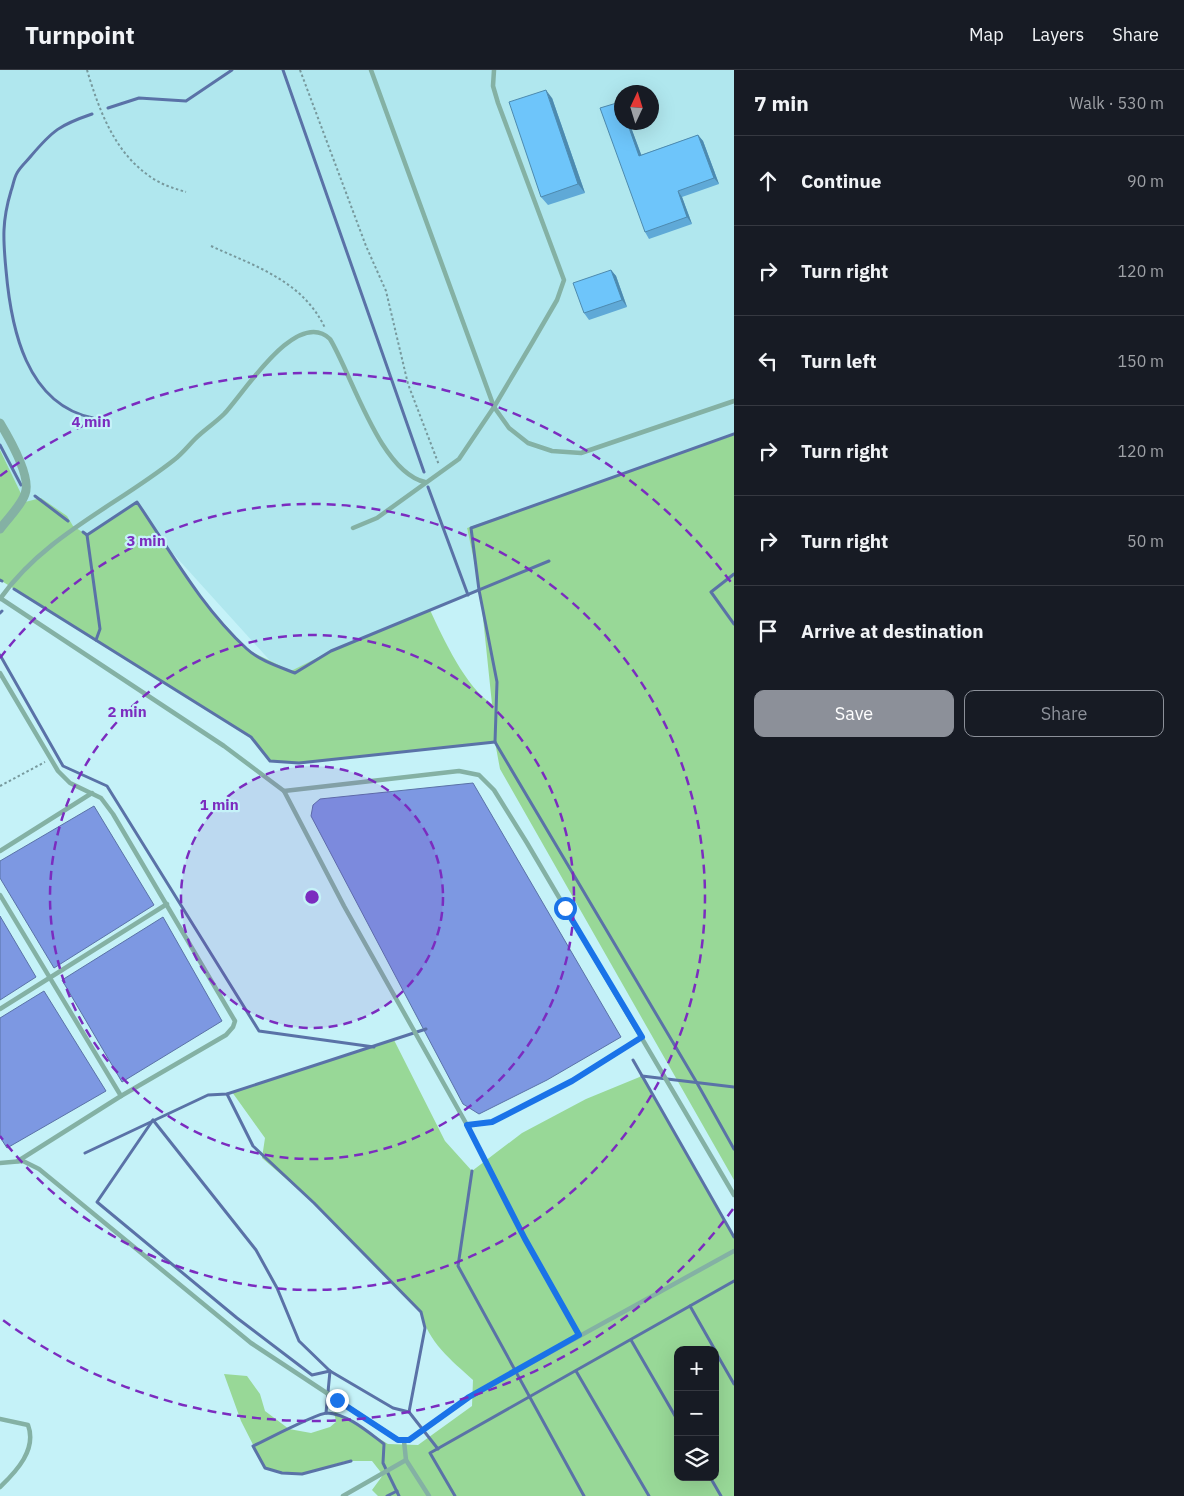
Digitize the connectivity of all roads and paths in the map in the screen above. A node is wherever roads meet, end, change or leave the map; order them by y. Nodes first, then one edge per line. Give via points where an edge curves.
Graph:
1 (87, 70) edge
2 (300, 70) edge
3 (371, 70) edge
4 (494, 70) edge
5 (186, 192) dead end
6 (211, 246) dead end
7 (330, 339) junction
8 (734, 401) edge
9 (494, 407) junction
10 (0, 423) edge
11 (441, 472) junction
12 (425, 482) junction
13 (353, 528) dead end
14 (0, 529) edge
15 (0, 599) edge
16 (0, 674) edge
17 (50, 759) junction
18 (0, 786) edge
19 (284, 791) junction
20 (92, 793) junction
21 (0, 850) edge
22 (0, 895) edge
23 (167, 904) junction
24 (50, 978) junction
25 (0, 1009) edge
26 (642, 1037) junction
27 (121, 1096) junction
28 (467, 1125) junction
29 (17, 1162) junction
30 (0, 1163) edge
31 (734, 1195) edge
32 (734, 1252) edge
33 (579, 1335) junction
34 (0, 1419) edge
35 (404, 1441) junction
36 (406, 1460) junction
37 (0, 1487) edge
38 (343, 1496) edge
39 (429, 1496) edge

1 - 5 path via 99,110 122,152 157,181
2 - 11 path via 386,291 408,384
3 - 9 lane
4 - 9 lane via 493,86 498,103 564,280 557,300
6 - 7 path via 280,278 302,293 318,313
7 - 12 lane via 355,396 376,433 405,472 413,480
7 - 15 lane via 312,330 287,343 224,414 174,460 58,540 16,578
8 - 9 lane via 582,453 552,451 528,443 509,428
9 - 11 lane via 459,459
10 - 14 street via 27,484 25,495
11 - 12 lane
12 - 13 lane via 377,518
15 - 19 lane via 224,746
16 - 17 lane
17 - 18 path
17 - 20 lane via 70,783
19 - 26 lane via 459,771 478,775 494,790
19 - 28 lane via 344,906
20 - 21 lane
20 - 23 lane via 101,798 113,814
22 - 24 lane
23 - 24 lane
23 - 27 lane via 232,1014 233,1026 226,1035
24 - 25 lane
24 - 27 lane
26 - 28 lane via 572,1081 492,1122
26 - 31 lane
27 - 29 lane
28 - 33 lane
29 - 30 lane
29 - 35 lane via 23,1161 39,1169 251,1343
32 - 33 lane
33 - 35 lane via 469,1397
34 - 37 lane via 28,1425 31,1434 28,1451 15,1473
35 - 36 lane
36 - 38 lane
36 - 39 lane

